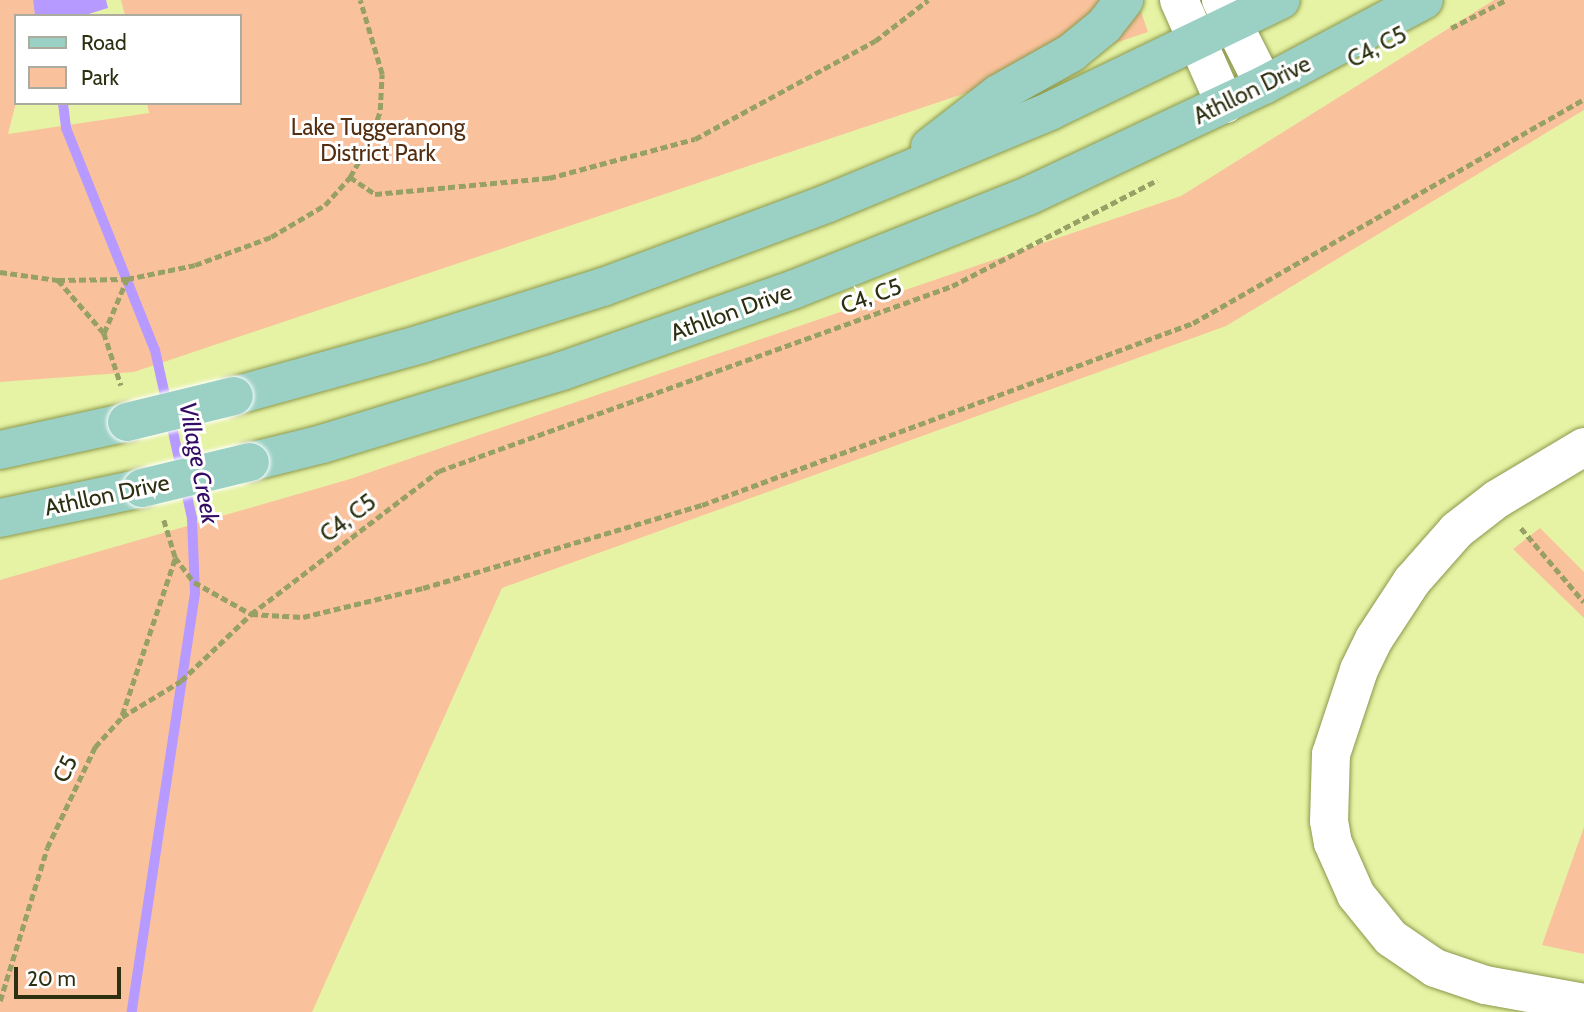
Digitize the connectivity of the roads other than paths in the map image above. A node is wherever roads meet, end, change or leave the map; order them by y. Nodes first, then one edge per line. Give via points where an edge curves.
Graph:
1 (1124, 0) edge
2 (1179, 0) edge
3 (1280, 0) edge
4 (1424, 0) edge
5 (1227, 12) edge
6 (1198, 42) junction
7 (1265, 85) junction
8 (1225, 104) junction
9 (884, 182) junction
10 (1584, 447) edge
11 (0, 450) edge
12 (0, 518) edge
13 (1584, 1003) edge

1 - 9 main road via 1104,26 1071,53 998,94
2 - 6 street
3 - 5 main road
4 - 7 main road, Athllon Drive
5 - 6 main road
5 - 7 street
6 - 8 street
6 - 9 main road
7 - 8 main road, Athllon Drive
8 - 12 main road, Athllon Drive, bridge via 1028,196 794,289 562,372 322,444
9 - 11 main road, bridge via 603,287 421,344 234,396
10 - 13 street via 1497,499 1457,530 1412,581 1359,670 1331,754 1329,821 1333,843 1356,895 1391,938 1435,968 1485,985

